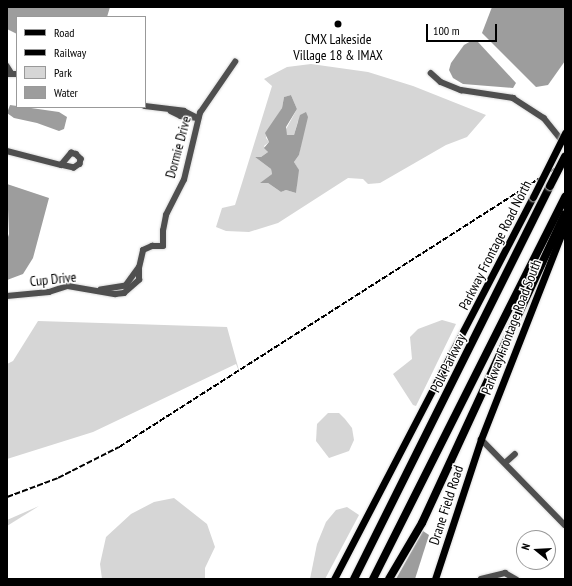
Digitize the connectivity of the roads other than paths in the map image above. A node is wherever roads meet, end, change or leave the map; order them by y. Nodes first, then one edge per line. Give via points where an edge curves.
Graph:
1 (235, 62) dead end
2 (7, 66) edge
3 (431, 73) dead end
4 (12, 74) edge
5 (146, 106) edge
6 (198, 118) junction
7 (565, 135) edge
8 (7, 151) edge
9 (565, 157) edge
10 (61, 165) dead end
11 (565, 197) edge
12 (565, 214) edge
13 (565, 225) edge
14 (130, 286) joint
15 (7, 296) edge
16 (481, 439) junction
17 (515, 454) dead end
18 (505, 463) junction
19 (565, 525) edge
20 (334, 579) edge
21 (354, 579) edge
22 (373, 579) edge
23 (390, 579) edge
24 (435, 579) edge
25 (481, 579) edge
26 (516, 579) edge

1 - 6 street, Dormie Drive via 204,105
2 - 4 street
3 - 7 street via 441,82 461,90 502,95 518,100 544,118 561,139
5 - 6 street via 184,111
6 - 14 street, Dormie Drive via 184,180 166,215 163,246 152,246 143,250 139,280
7 - 20 main road, Parkway Frontage Road North, bridge
8 - 10 street
9 - 21 highway, Polk Parkway, bridge
11 - 22 highway
12 - 23 highway via 422,523
13 - 16 main road, Parkway Frontage Road South
14 - 15 street, Cup Drive via 101,290 68,286 49,292
16 - 18 street
16 - 24 main road, Drane Field Road
17 - 18 street
18 - 19 street
25 - 26 street via 505,573

